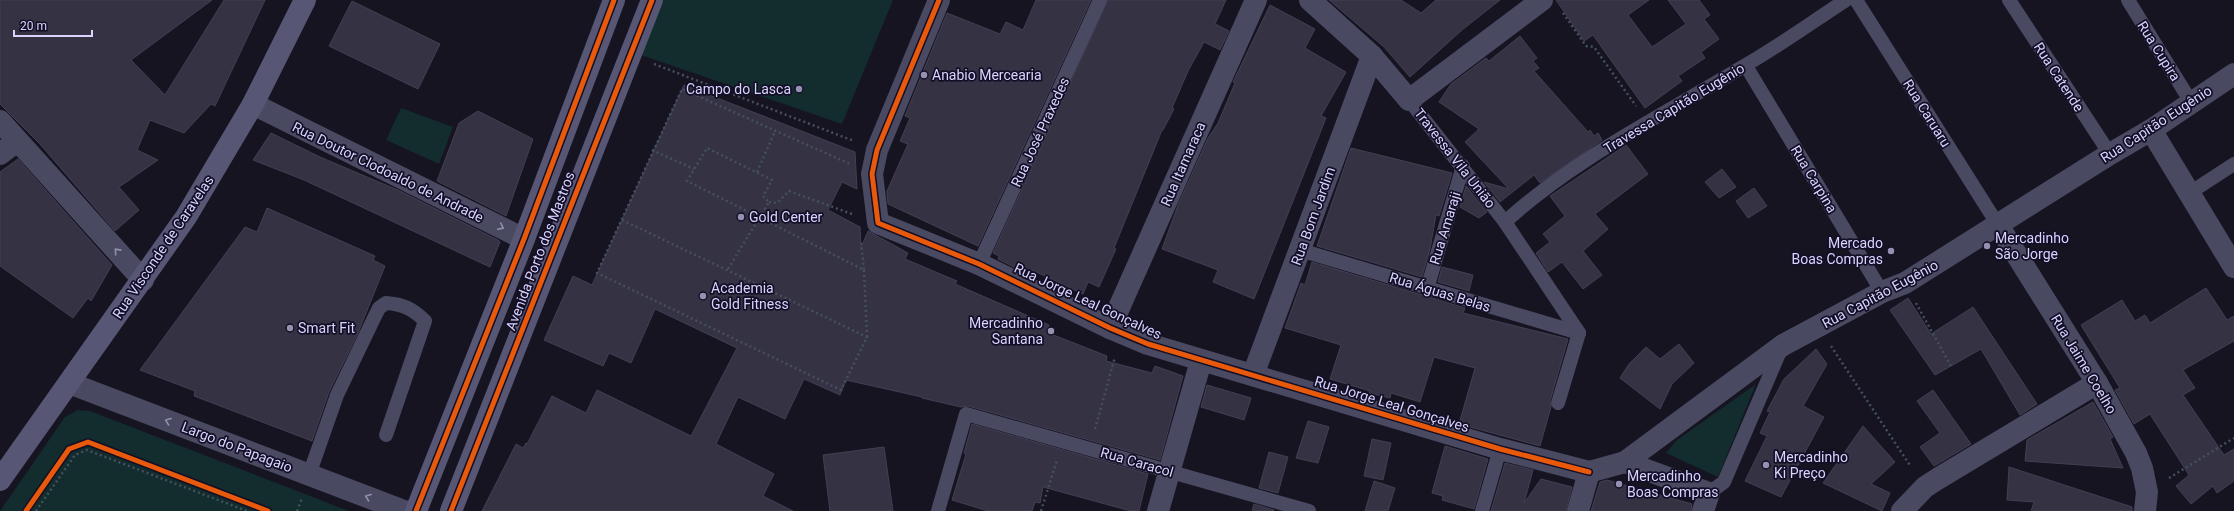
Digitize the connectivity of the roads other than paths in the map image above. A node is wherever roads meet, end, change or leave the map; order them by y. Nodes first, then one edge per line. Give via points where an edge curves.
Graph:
1 (305, 0) edge
2 (614, 0) edge
3 (652, 0) edge
4 (939, 0) edge
5 (1100, 0) edge
6 (1256, 0) edge
7 (1310, 0) edge
8 (1542, 0) edge
9 (1846, 0) edge
10 (1856, 0) edge
11 (2009, 0) edge
12 (2128, 0) edge
13 (1372, 56) junction
14 (1746, 66) junction
15 (2234, 74) edge
16 (1409, 100) junction
17 (2191, 102) junction
18 (253, 104) junction
19 (0, 121) edge
20 (2151, 130) junction
21 (17, 141) junction
22 (0, 154) edge
23 (2110, 154) junction
24 (2234, 164) edge
25 (1463, 166) junction
26 (2188, 194) junction
27 (1505, 222) junction
28 (1998, 225) junction
29 (524, 239) junction
30 (1300, 250) junction
31 (979, 264) junction
32 (2234, 267) edge
33 (143, 280) junction
34 (1427, 288) junction
35 (1882, 292) junction
36 (1116, 330) junction
37 (1579, 333) junction
38 (1783, 345) junction
39 (1201, 361) junction
40 (1253, 375) junction
41 (69, 383) junction
42 (2097, 383) junction
43 (1558, 403) dead end
44 (386, 435) dead end
45 (1500, 449) junction
46 (1625, 462) junction
47 (1168, 471) junction
48 (1589, 472) junction
49 (309, 475) junction
50 (0, 480) edge
51 (1706, 502) edge
52 (2146, 502) edge
53 (404, 511) edge
54 (416, 511) edge
55 (451, 511) edge
56 (938, 511) edge
57 (1158, 511) edge
58 (1309, 511) edge
59 (1482, 511) edge
60 (1578, 511) edge
61 (1902, 511) edge

1 - 18 main road, Rua Visconde de Caravelas
2 - 29 main road, Avenida Porto dos Mastros
3 - 55 main road, Avenida Porto dos Mastros
4 - 31 street, Rua Jorge Leal Gonçalves via 877,150 872,174 878,223
5 - 31 lane, Rua José Praxedes
6 - 36 street, Rua Itamaraca
7 - 13 street, Travessa Vila União
8 - 16 street
9 - 14 lane, Travessa Capitão Eugênio
10 - 28 lane, Rua Caruaru
11 - 23 lane, Rua Catende
12 - 17 lane, Rua Cupira
13 - 16 street, Travessa Vila União
13 - 30 street, Rua Bom Jardim
14 - 27 lane, Travessa Capitão Eugênio via 1648,122 1535,194
14 - 35 lane, Rua Carpina
15 - 17 street, Rua Capitão Eugênio
16 - 25 lane, Travessa Vila União
17 - 20 street, Rua Capitão Eugênio
18 -> 29 street, Rua Doutor Clodoaldo de Andrade
18 - 33 main road, Rua Visconde de Caravelas via 186,217
19 - 21 street
20 - 23 street, Rua Capitão Eugênio
20 - 26 street
21 - 22 street
33 -> 21 street
23 - 28 street, Rua Capitão Eugênio
24 - 26 lane
25 - 27 lane, Travessa Vila União
25 - 34 lane, Rua Amaraji
26 - 32 street
27 - 37 lane, Travessa Vila União
28 - 35 street, Rua Capitão Eugênio via 1905,283
28 - 42 street, Rua Jaime Coelho
29 - 54 main road, Avenida Porto dos Mastros
30 - 34 lane, Rua Águas Belas
30 - 40 street, Rua Bom Jardim
31 - 36 street, Rua Jorge Leal Gonçalves
33 - 41 main road, Rua Visconde de Caravelas
34 - 37 lane, Rua Águas Belas
35 - 38 street, Rua Capitão Eugênio
36 - 39 street, Rua Jorge Leal Gonçalves via 1148,344
37 - 43 lane
38 - 46 street, Rua Capitão Eugênio
38 - 51 lane via 1724,482
39 - 40 street, Rua Jorge Leal Gonçalves
39 - 47 street
40 - 45 street, Rua Jorge Leal Gonçalves
49 -> 41 street, Largo do Papagaio
41 - 50 main road, Rua Visconde de Caravelas
42 - 52 street, Rua Jaime Coelho via 2136,453 2142,468
42 - 61 street via 1925,487
44 - 49 lane via 425,321 413,310 399,304 386,303 379,308 338,395
45 - 48 street, Rua Jorge Leal Gonçalves
45 - 59 lane
46 - 48 street, Rua Capitão Eugênio
46 - 51 street
47 - 56 lane, Rua Caracol via 966,414
47 - 57 street
47 - 58 lane, Rua Caracol
48 - 60 street
53 -> 49 street, Largo do Papagaio

